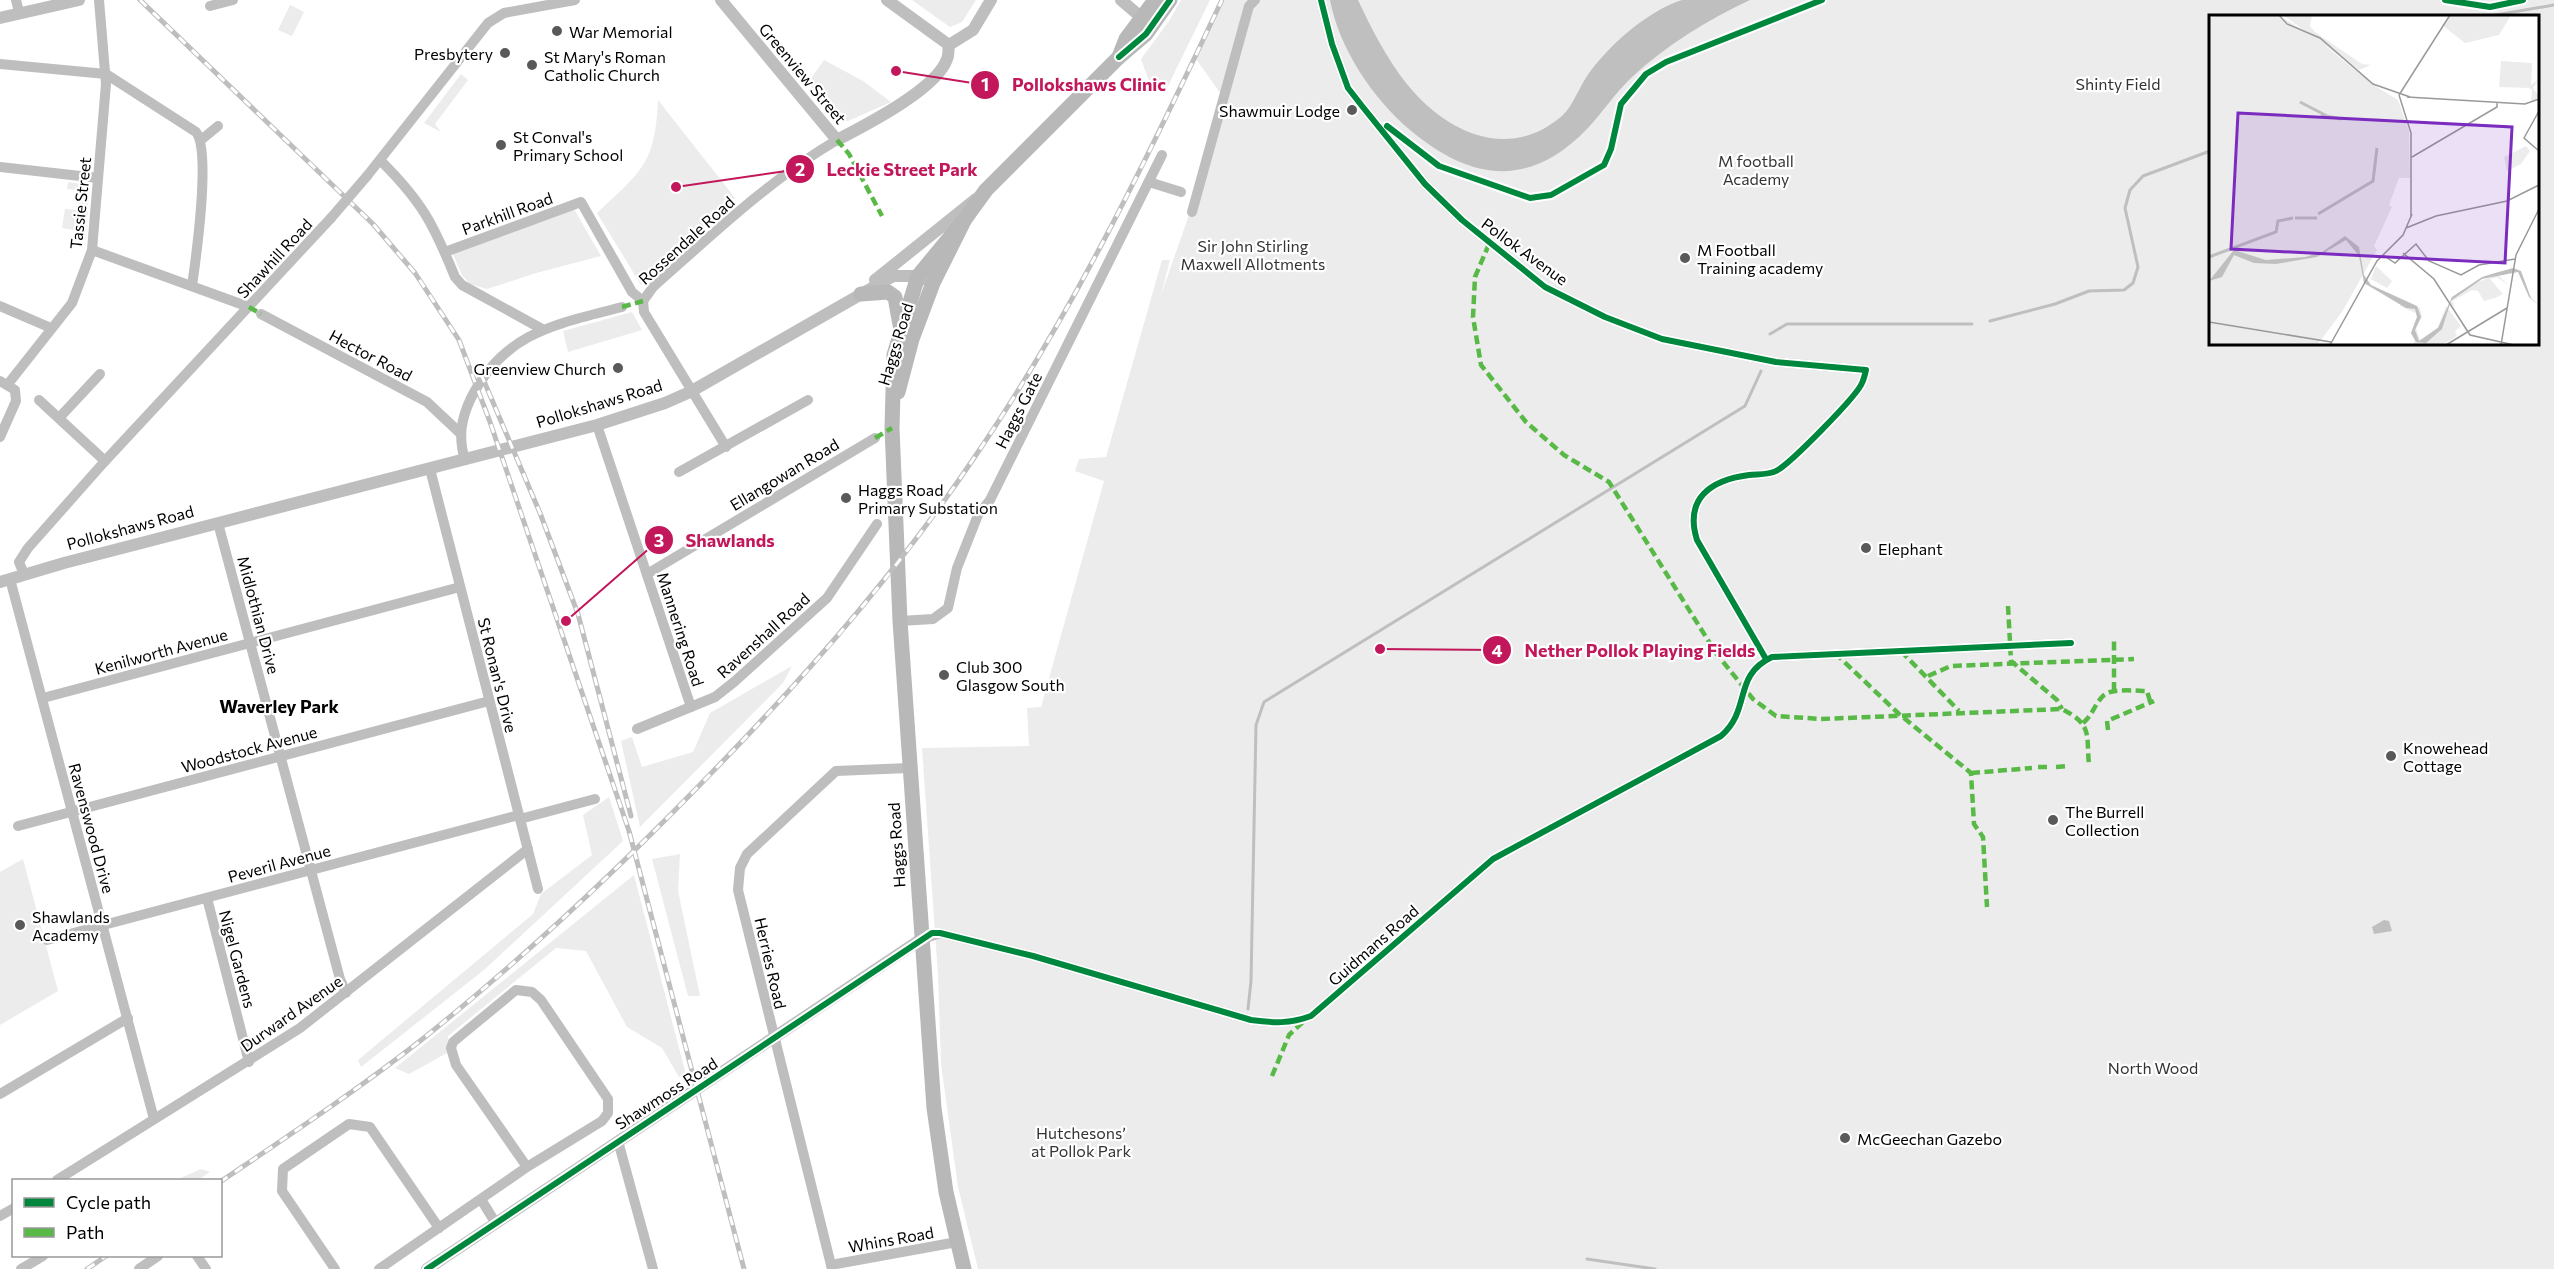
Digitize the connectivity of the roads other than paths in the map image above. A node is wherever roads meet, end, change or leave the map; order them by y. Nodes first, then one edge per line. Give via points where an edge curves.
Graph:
1 (79, 0) edge
2 (99, 0) edge
3 (233, 0) edge
4 (575, 0) edge
5 (721, 0) edge
6 (886, 0) edge
7 (991, 0) edge
8 (1121, 0) edge
9 (1155, 0) edge
10 (1170, 0) edge
11 (1255, 0) edge
12 (1321, 0) edge
13 (17, 6) edge
14 (210, 6) dead end
15 (0, 18) edge
16 (1142, 18) junction
17 (949, 45) junction
18 (1119, 57) junction
19 (0, 64) edge
20 (106, 74) junction
21 (218, 126) dead end
22 (201, 140) junction
23 (837, 140) junction
24 (1162, 155) dead end
25 (381, 161) junction
26 (0, 167) edge
27 (98, 178) junction
28 (1149, 182) junction
29 (986, 190) junction
30 (1181, 192) dead end
31 (1192, 212) dead end
32 (965, 219) junction
33 (92, 250) junction
34 (444, 252) junction
35 (918, 276) junction
36 (933, 283) junction
37 (192, 286) junction
38 (861, 294) junction
39 (644, 301) junction
40 (0, 306) edge
41 (249, 307) junction
42 (622, 307) dead end
43 (261, 314) dead end
44 (51, 328) junction
45 (542, 329) junction
46 (900, 331) junction
47 (100, 374) dead end
48 (4, 382) edge
49 (690, 392) junction
50 (39, 400) dead end
51 (808, 400) dead end
52 (892, 415) junction
53 (59, 418) junction
54 (597, 425) junction
55 (460, 433) junction
56 (0, 437) edge
57 (875, 438) dead end
58 (726, 447) junction
59 (465, 460) junction
60 (105, 461) junction
61 (430, 469) junction
62 (679, 472) dead end
63 (218, 523) junction
64 (877, 524) dead end
65 (24, 574) junction
66 (647, 574) junction
67 (5, 580) edge
68 (460, 587) junction
69 (900, 621) junction
70 (251, 643) junction
71 (2070, 643) dead end
72 (1766, 659) junction
73 (43, 698) junction
74 (489, 701) junction
75 (691, 707) junction
76 (637, 729) dead end
77 (281, 756) junction
78 (909, 768) junction
79 (595, 799) dead end
80 (72, 812) junction
81 (520, 817) junction
82 (18, 826) dead end
83 (528, 849) junction
84 (312, 870) junction
85 (538, 888) dead end
86 (207, 898) junction
87 (103, 926) junction
88 (47, 940) dead end
89 (920, 940) junction
90 (346, 993) junction
91 (128, 1018) junction
92 (773, 1038) junction
93 (249, 1062) junction
94 (0, 1094) edge
95 (154, 1119) junction
96 (618, 1141) junction
97 (527, 1167) junction
98 (59, 1179) edge
99 (482, 1201) junction
100 (495, 1222) junction
101 (439, 1228) junction
102 (957, 1242) junction
103 (42, 1257) edge
104 (157, 1257) edge
105 (831, 1267) edge
106 (21, 1269) edge
107 (139, 1269) edge
108 (336, 1269) edge
109 (379, 1269) edge
110 (427, 1269) edge
111 (653, 1269) edge
112 (964, 1269) edge

1 - 13 street
2 - 20 street, Tassie Street
3 - 14 street
4 - 25 street, Shawhill Road via 504,13 488,23
5 - 23 street, Greenview Street
6 - 17 street
7 - 17 street via 973,30
8 - 16 street
9 - 16 main road
10 - 18 main road via 1146,34
11 - 31 street via 1249,6
12 - 72 street, Pollok Avenue via 1348,88 1362,106 1425,184 1462,220 1545,287 1605,317 1662,339 1776,362 1866,370 1862,384 1804,448 1776,472 1733,477 1718,483 1707,489 1696,505 1697,540
13 - 15 street
16 - 18 main road via 1126,39
17 - 23 street via 947,61 916,92 884,115
18 - 29 main road
19 - 20 street
20 - 22 street via 192,129
20 - 27 street, Tassie Street
21 - 22 street
22 - 37 street via 203,164
23 - 39 street, Rossendale Road via 806,158 748,204 653,287
24 - 28 street, Haggs Gate
25 - 34 street via 426,212
25 - 41 street, Shawhill Road, bridge
26 - 27 street
27 - 33 street, Tassie Street
28 - 30 street
28 - 69 street, Haggs Gate via 990,500 978,515 957,568 948,608 933,619
29 - 32 main road
29 - 38 street
32 - 35 main road, Haggs Road
32 - 36 main road
33 - 37 street
33 - 44 street, Tassie Street via 75,297
34 - 39 street, Parkhill Road via 580,202 632,292
34 - 45 street via 455,277 470,292
35 - 36 street, Pollokshaws Road
35 - 38 street, Pollokshaws Road via 893,276
35 - 46 main road, Haggs Road
36 - 52 main road, Haggs Road via 912,339
37 - 41 street
38 - 46 main road via 888,292 895,297
38 - 49 street, Pollokshaws Road
39 - 49 street via 644,312
40 - 44 street
41 - 60 street, Shawhill Road
42 - 45 street
43 - 55 street, Hector Road via 427,402
44 - 48 street, Tassie Street
45 - 55 street via 508,349 484,375 466,407
46 - 52 main road, Haggs Road via 894,355
47 - 53 street
48 - 56 street via 15,390 16,401
49 - 54 street, Pollokshaws Road
49 - 58 street
50 - 53 street
51 - 58 street
52 - 69 main road, Haggs Road
53 - 60 street
54 - 59 street, Pollokshaws Road
54 - 66 street, Mannering Road
55 - 59 street
57 - 66 street, Ellangowan Road
58 - 62 street
59 - 61 street, Pollokshaws Road
60 - 65 street, Shawhill Road via 22,556 19,562
61 - 63 street, Pollokshaws Road
61 - 68 street, St Ronan's Drive
63 - 65 street, Pollokshaws Road
63 - 70 street, Midlothian Drive
64 - 75 street, Ravenshall Road via 827,598 734,682 715,697
65 - 67 street, Pollokshaws Road
66 - 75 street, Mannering Road
67 - 73 street, Ravenswood Drive
68 - 70 street, Kenilworth Avenue
68 - 74 street, St Ronan's Drive
69 - 78 main road, Haggs Road
70 - 73 street, Kenilworth Avenue
70 - 77 street, Midlothian Drive
71 - 72 street via 1776,655
72 - 89 street, Guidmans Road via 1754,668 1737,720 1721,736 1493,859 1311,1016 1298,1021 1251,1020 940,933
73 - 80 street, Ravenswood Drive
74 - 77 street, Woodstock Avenue
74 - 81 street, St Ronan's Drive
75 - 76 street, Ravenshall Road
77 - 80 street, Woodstock Avenue
77 - 84 street, Midlothian Drive
78 - 89 main road, Haggs Road
78 - 92 street, Herries Road via 836,771 747,854 740,868 738,890
79 - 81 street, Peveril Avenue
80 - 82 street, Woodstock Avenue
80 - 87 street, Ravenswood Drive
81 - 83 street, St Ronan's Drive
81 - 84 street, Peveril Avenue
83 - 85 street, St Ronan's Drive
83 - 90 street, Durward Avenue
84 - 86 street, Peveril Avenue
84 - 90 street, Midlothian Drive
86 - 87 street, Peveril Avenue
86 - 93 street, Nigel Gardens
87 - 88 street, Peveril Avenue
87 - 91 street, Ravenswood Drive
89 - 92 street, Shawmoss Road
89 - 102 main road, Haggs Road via 937,1142
90 - 93 street, Durward Avenue
91 - 94 street
91 - 95 street, Ravenswood Drive
92 - 96 street, Shawmoss Road
92 - 105 street, Herries Road
93 - 95 street, Durward Avenue
95 - 98 street, Durward Avenue
96 - 100 street, Shawmoss Road
96 - 111 street
97 - 97 street via 456,1065 451,1048 453,1042 516,990 532,992 541,1000 609,1104 602,1121
97 - 99 street
99 - 100 street
99 - 101 street
100 - 110 street, Shawmoss Road
101 - 108 street via 370,1127 349,1124 281,1174 282,1191
101 - 109 street
102 - 105 street, Whins Road
102 - 112 main road, Haggs Road
103 - 106 street
104 - 107 street

